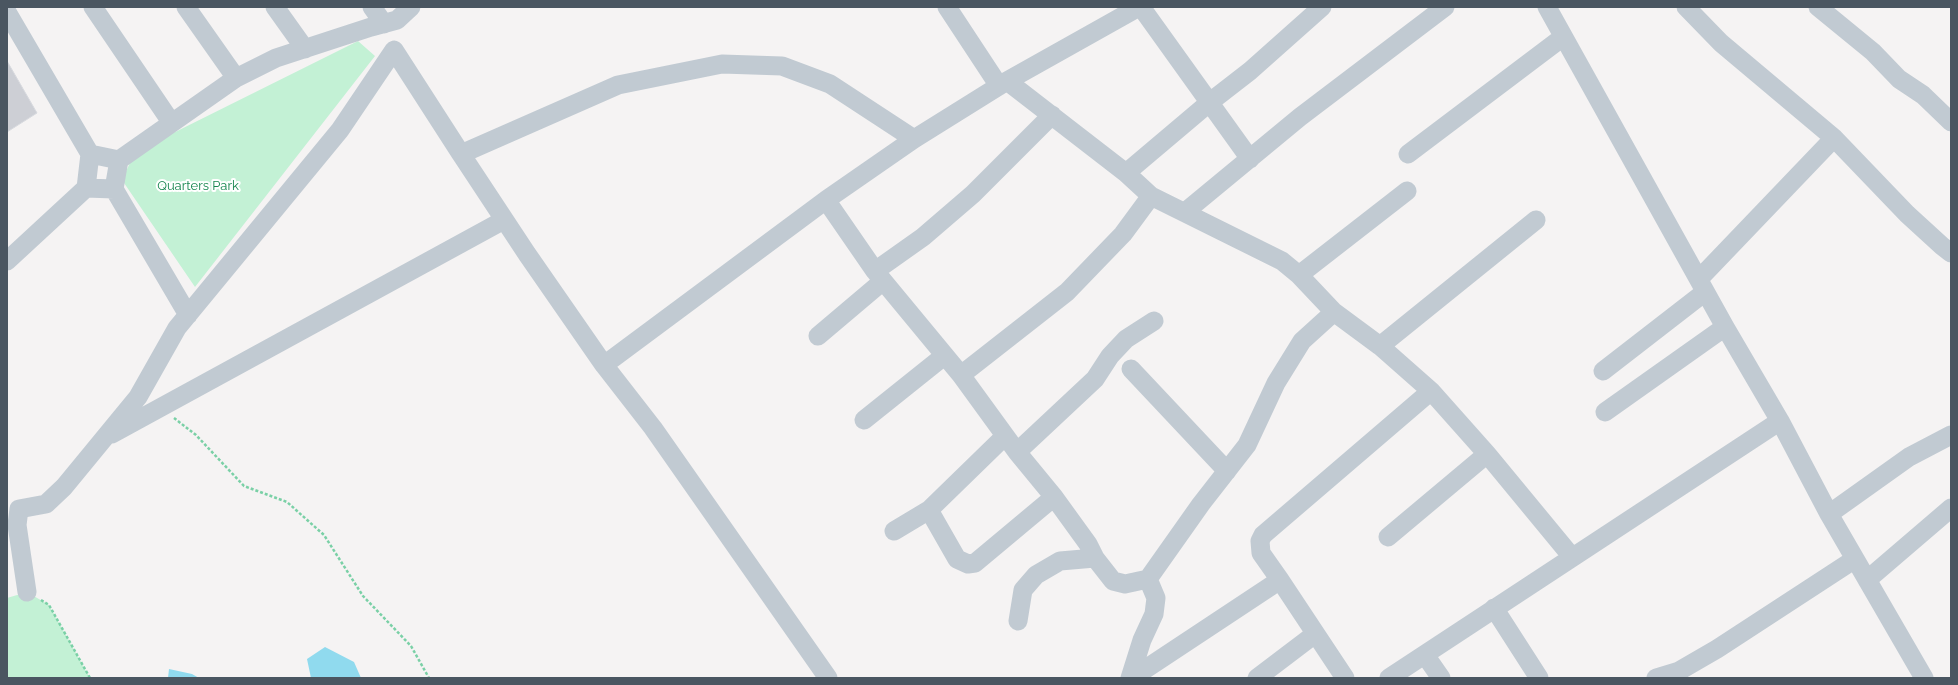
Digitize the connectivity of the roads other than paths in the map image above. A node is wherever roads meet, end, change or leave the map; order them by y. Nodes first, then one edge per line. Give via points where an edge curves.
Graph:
1 (93, 7) edge
2 (186, 7) edge
3 (275, 7) edge
4 (372, 7) edge
5 (411, 7) edge
6 (947, 7) edge
7 (1322, 7) edge
8 (1445, 7) edge
9 (1546, 7) edge
10 (1686, 7) edge
11 (1818, 7) edge
12 (1130, 9) edge
13 (7, 12) edge
14 (378, 25) junction
15 (1563, 37) junction
16 (304, 48) junction
17 (394, 50) junction
18 (236, 78) junction
19 (1003, 84) junction
20 (1210, 102) junction
21 (1052, 115) junction
22 (171, 122) junction
23 (1951, 122) edge
24 (1834, 138) junction
25 (914, 139) junction
26 (90, 154) junction
27 (461, 154) junction
28 (1408, 154) dead end
29 (1250, 159) junction
30 (119, 160) junction
31 (1126, 174) junction
32 (86, 188) junction
33 (114, 189) junction
34 (1407, 191) dead end
35 (1151, 196) junction
36 (826, 200) junction
37 (1185, 212) junction
38 (504, 220) junction
39 (1536, 220) dead end
40 (1951, 252) edge
41 (7, 261) edge
42 (1299, 275) junction
43 (879, 276) junction
44 (1702, 285) junction
45 (1334, 312) junction
46 (188, 315) junction
47 (1154, 321) dead end
48 (1725, 327) junction
49 (818, 336) dead end
50 (1380, 346) junction
51 (944, 356) junction
52 (604, 364) junction
53 (1131, 369) dead end
54 (1603, 371) dead end
55 (961, 375) junction
56 (1431, 392) junction
57 (1605, 412) dead end
58 (864, 420) dead end
59 (1780, 421) junction
60 (1951, 435) edge
61 (1005, 436) junction
62 (101, 440) junction
63 (1017, 452) junction
64 (1487, 454) junction
65 (1227, 471) junction
66 (1054, 496) junction
67 (13, 508) edge
68 (1951, 508) edge
69 (929, 510) junction
70 (1829, 514) junction
71 (894, 531) dead end
72 (1388, 537) dead end
73 (1572, 557) junction
74 (1095, 558) junction
75 (1855, 559) junction
76 (1148, 579) junction
77 (1280, 580) junction
78 (1867, 580) junction
79 (27, 592) road end
80 (1494, 608) junction
81 (1018, 622) dead end
82 (1315, 634) junction
83 (1425, 655) junction
84 (828, 678) edge
85 (1131, 678) edge
86 (1257, 678) edge
87 (1345, 678) edge
88 (1389, 678) edge
89 (1441, 678) edge
90 (1539, 678) edge
91 (1656, 678) edge
92 (1924, 678) edge

1 - 22 street
2 - 18 street
3 - 16 street
4 - 14 street
5 - 14 street via 398,20
6 - 19 street
7 - 20 street via 1250,71
8 - 29 street via 1300,117
9 - 15 street
10 - 24 street via 1721,43
11 - 23 street
12 - 19 street
12 - 20 street
13 - 26 street
14 - 16 street
14 - 17 street
15 - 28 street
15 - 44 street
16 - 18 street via 276,58
17 - 27 street
17 - 46 street via 340,130
18 - 22 street
19 - 21 street
19 - 25 street
20 - 29 street
20 - 31 street
21 - 31 street
21 - 43 street via 973,194
22 - 30 street
24 - 40 street via 1907,214
24 - 44 street
25 - 27 street via 830,84 782,66 722,64 618,85
25 - 36 street
26 - 30 street
26 - 32 street
27 - 38 street
29 - 37 street
30 - 33 street
31 - 35 street
32 - 33 street
32 - 41 street
33 - 46 street
34 - 42 street
35 - 37 street
35 - 55 street via 1123,234 1066,292
36 - 43 street
36 - 52 street
37 - 42 street via 1282,261
38 - 52 street
38 - 62 street
39 - 50 street
42 - 45 street
43 - 49 street
43 - 51 street
44 - 48 street
44 - 54 street
45 - 50 street
45 - 65 street via 1302,341 1276,383 1247,445
46 - 62 street via 177,328 138,397
47 - 63 street via 1126,339 1110,356 1095,379
48 - 57 street
48 - 59 street
50 - 56 street
51 - 55 street
51 - 58 street
52 - 84 street via 653,428
53 - 65 street
55 - 61 street
56 - 64 street
56 - 77 street via 1263,535 1260,541 1261,553
59 - 70 street
59 - 73 street
60 - 70 street via 1909,457
61 - 63 street
61 - 69 street
62 - 67 street via 64,487 46,504
63 - 66 street
64 - 72 street
64 - 73 street
65 - 76 street
66 - 69 street via 975,563 968,564 957,559
66 - 74 street
67 - 79 street
68 - 78 street
69 - 71 street
70 - 75 street
73 - 80 street
74 - 76 street via 1113,581 1125,584
74 - 81 street via 1060,561 1036,575 1023,590
75 - 78 street
75 - 91 street via 1717,649 1679,671
76 - 85 street via 1156,598 1154,614 1142,640
77 - 82 street
77 - 85 street
78 - 92 street
80 - 83 street
80 - 90 street
82 - 86 street
82 - 87 street
83 - 88 street
83 - 89 street

